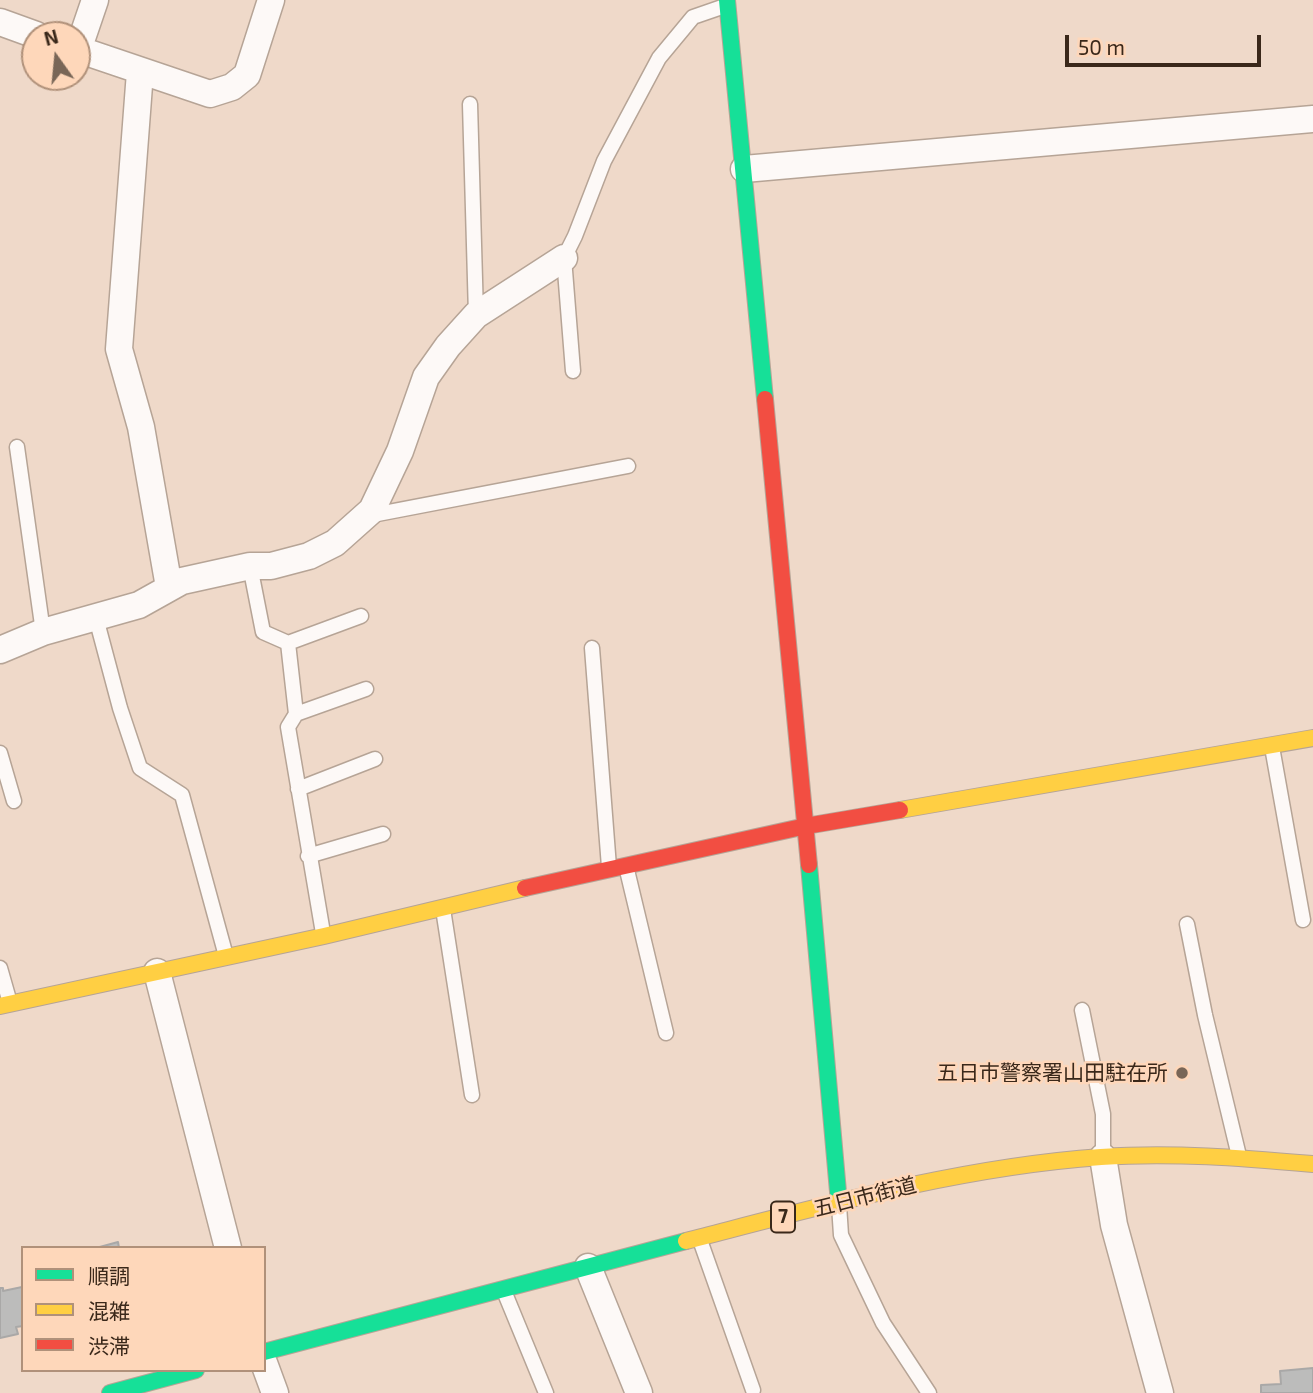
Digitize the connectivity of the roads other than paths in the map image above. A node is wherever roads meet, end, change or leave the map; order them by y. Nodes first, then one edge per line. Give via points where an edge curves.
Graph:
1 (95, 0) edge
2 (271, 0) edge
3 (727, 3) edge
4 (87, 21) edge
5 (0, 22) edge
6 (21, 30) edge
7 (91, 55) edge
8 (140, 72) junction
9 (470, 104) dead end
10 (1313, 119) edge
11 (744, 169) junction
12 (564, 258) junction
13 (476, 315) junction
14 (573, 371) dead end
15 (17, 447) dead end
16 (628, 466) dead end
17 (365, 516) junction
18 (250, 566) junction
19 (169, 587) junction
20 (360, 616) dead end
21 (96, 618) junction
22 (43, 632) junction
23 (288, 643) junction
24 (592, 648) dead end
25 (0, 650) edge
26 (366, 689) dead end
27 (296, 714) junction
28 (1313, 738) edge
29 (1272, 745) junction
30 (0, 753) edge
31 (375, 759) dead end
32 (298, 789) junction
33 (14, 802) dead end
34 (806, 826) junction
35 (383, 834) dead end
36 (308, 856) junction
37 (617, 866) junction
38 (442, 908) junction
39 (1303, 920) dead end
40 (1186, 924) dead end
41 (324, 936) junction
42 (226, 957) junction
43 (0, 968) edge
44 (157, 972) junction
45 (5, 1005) edge
46 (1082, 1010) dead end
47 (666, 1033) dead end
48 (472, 1095) dead end
49 (1103, 1157) junction
50 (1240, 1158) junction
51 (1313, 1164) edge
52 (839, 1203) junction
53 (699, 1238) junction
54 (227, 1246) edge
55 (588, 1267) junction
56 (503, 1289) junction
57 (266, 1351) edge
58 (266, 1368) edge
59 (189, 1372) edge
60 (753, 1391) dead end
61 (110, 1393) edge
62 (275, 1393) edge
63 (546, 1393) edge
64 (639, 1393) edge
65 (929, 1393) edge
66 (1160, 1393) edge

1 - 4 street
2 - 8 street via 247,75 232,87 210,94
3 - 11 street
3 - 12 lane via 693,17 659,58 604,161
5 - 6 street
7 - 8 street
8 - 19 street via 119,349 141,427
9 - 13 lane
10 - 11 street
11 - 34 street
12 - 13 street
12 - 14 lane
13 - 17 street via 426,377 400,451
15 - 22 lane
16 - 17 lane
17 - 18 street via 335,543 309,556 271,566
18 - 19 street
18 - 23 lane via 263,632
19 - 21 street via 139,606
20 - 23 lane
21 - 22 street
21 - 42 lane via 140,768 182,795
22 - 25 street
23 - 27 lane
24 - 37 lane
26 - 27 lane
27 - 32 lane via 288,727
28 - 29 street
29 - 34 street
29 - 39 lane
30 - 33 lane
31 - 32 lane
32 - 36 lane
34 - 37 street
34 - 52 street
35 - 36 lane
36 - 41 lane
37 - 38 street
37 - 47 lane
38 - 41 street
38 - 48 lane
40 - 50 lane
41 - 42 street
42 - 44 street
43 - 45 lane
44 - 45 street
44 - 54 street
46 - 49 lane via 1102,1114
49 - 50 street, 五日市街道 / 7
49 - 52 street, 五日市街道 / 7 via 941,1178
49 - 66 street via 1114,1225
50 - 51 street, 五日市街道 / 7
52 - 53 street, 五日市街道 / 7
52 - 65 lane via 841,1235 883,1322
53 - 55 street, 五日市街道 / 7
53 - 60 lane
55 - 56 street, 五日市街道 / 7
55 - 64 street
56 - 57 street, 五日市街道 / 7
56 - 63 lane
58 - 62 street
59 - 61 street

